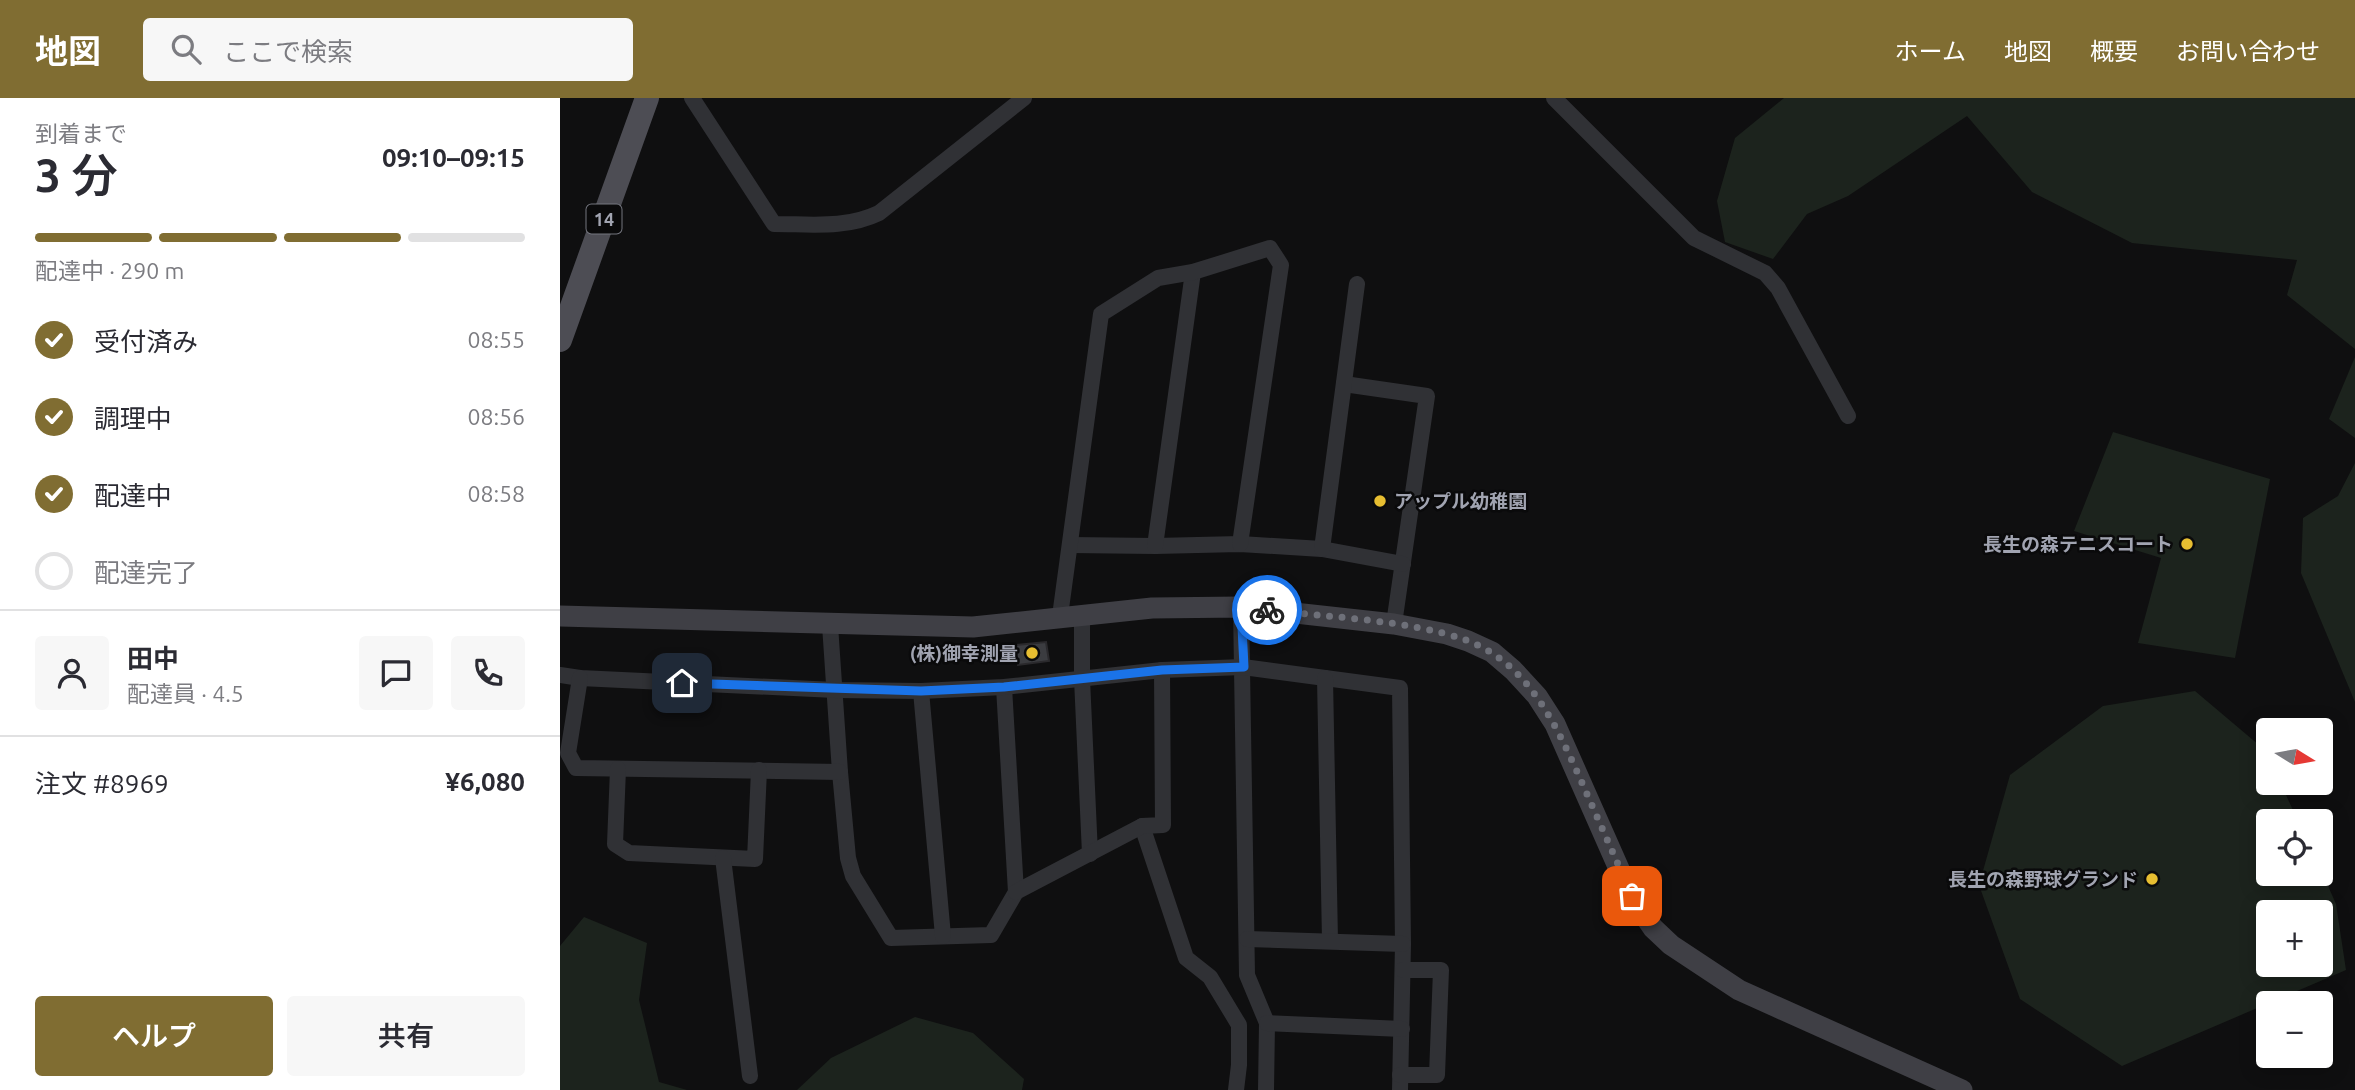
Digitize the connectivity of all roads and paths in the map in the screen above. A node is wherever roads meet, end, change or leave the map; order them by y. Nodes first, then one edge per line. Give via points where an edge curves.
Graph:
1 (647, 98) edge
2 (692, 98) edge
3 (1024, 98) edge
4 (1555, 98) edge
5 (1193, 272) junction
6 (1357, 284) dead end
7 (560, 340) edge
8 (1344, 384) junction
9 (1848, 416) dead end
10 (1240, 544) junction
11 (1070, 545) junction
12 (1155, 547) junction
13 (1322, 550) junction
14 (1403, 564) junction
15 (1241, 607) junction
16 (1071, 615) junction
17 (560, 616) edge
18 (1394, 624) junction
19 (830, 625) junction
20 (1244, 667) junction
21 (1162, 670) junction
22 (560, 675) edge
23 (580, 678) junction
24 (1325, 678) junction
25 (1082, 679) junction
26 (1004, 687) junction
27 (835, 690) junction
28 (921, 691) junction
29 (618, 769) junction
30 (759, 770) junction
31 (840, 772) junction
32 (1142, 827) junction
33 (1090, 854) junction
34 (723, 858) junction
35 (1016, 892) junction
36 (943, 936) junction
37 (1247, 939) junction
38 (1330, 941) junction
39 (1403, 944) junction
40 (1403, 970) junction
41 (1267, 1023) junction
42 (1402, 1029) junction
43 (750, 1076) dead end
44 (1400, 1082) edge
45 (1236, 1090) edge
46 (1266, 1090) edge
47 (1962, 1090) edge

1 - 7 main road, 14
2 - 3 street via 774,224 841,225 879,213
4 - 9 street via 1694,238 1765,273 1778,288
5 - 10 street via 1270,248 1281,265
5 - 11 street via 1158,278 1101,314
5 - 12 street
6 - 8 street
8 - 13 street
8 - 14 street via 1427,396
10 - 12 street
10 - 13 street
11 - 12 street
11 - 16 street
13 - 14 street
14 - 18 street
15 - 16 street
15 - 18 street
15 - 20 street
16 - 19 street via 973,627
16 - 25 street
17 - 19 street
18 - 47 street via 1447,634 1492,652 1537,696 1555,724 1632,896 1671,945 1739,990
19 - 27 street
20 - 21 street
20 - 24 street
20 - 37 street
21 - 25 street
21 - 32 street via 1163,824
22 - 23 street
23 - 27 street
23 - 29 street via 568,753 576,768
24 - 38 street
24 - 39 street via 1400,688
25 - 26 street
25 - 33 street
26 - 28 street
26 - 35 street
27 - 28 street
27 - 31 street
28 - 36 street
29 - 30 street
29 - 34 street via 615,844 628,853
30 - 31 street
30 - 34 street via 755,859
31 - 36 street via 853,876 891,938
32 - 33 street
32 - 45 street via 1186,958 1210,976 1238,1025
33 - 35 street
34 - 43 street
35 - 36 street via 991,934
37 - 38 street
37 - 41 street via 1247,975
38 - 39 street
39 - 40 street
40 - 42 street
40 - 44 street via 1441,970 1437,1074
41 - 42 street
41 - 46 street
42 - 44 street

